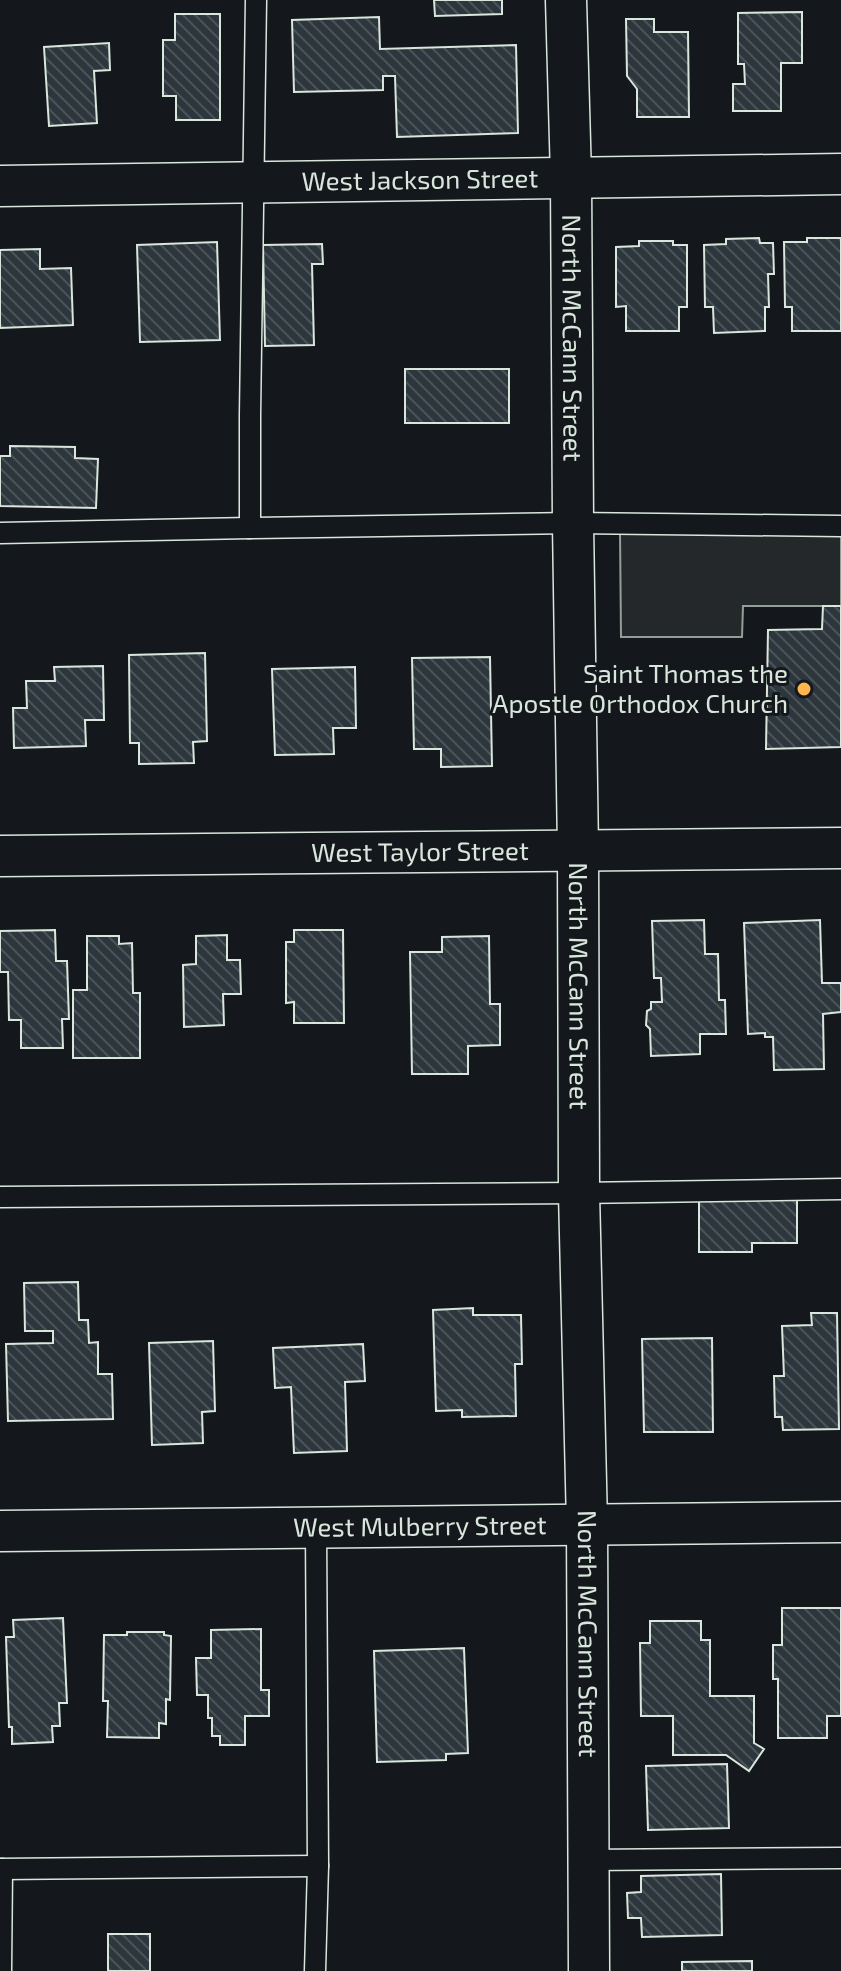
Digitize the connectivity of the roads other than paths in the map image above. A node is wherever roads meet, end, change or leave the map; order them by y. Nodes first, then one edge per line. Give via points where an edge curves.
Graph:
1 (256, 0) edge
2 (566, 0) edge
3 (841, 174) edge
4 (571, 177) junction
5 (254, 182) junction
6 (0, 186) edge
7 (573, 523) junction
8 (841, 526) edge
9 (250, 528) junction
10 (0, 533) edge
11 (841, 848) edge
12 (578, 851) junction
13 (0, 856) edge
14 (841, 1189) edge
15 (579, 1193) junction
16 (0, 1197) edge
17 (841, 1522) edge
18 (587, 1524) junction
19 (316, 1527) junction
20 (0, 1531) edge
21 (841, 1858) edge
22 (588, 1860) junction
23 (318, 1866) junction
24 (1, 1869) edge
25 (1, 1971) edge
26 (315, 1971) edge
27 (589, 1971) edge

1 - 5 lane
2 - 4 street, North McCann Street
3 - 4 street, West Jackson Street
4 - 5 street, West Jackson Street
4 - 7 street, North McCann Street
5 - 6 street, West Jackson Street
5 - 9 lane
7 - 8 lane
7 - 9 lane
7 - 12 street, North McCann Street
9 - 10 lane
11 - 12 street, West Taylor Street
12 - 13 street, West Taylor Street
12 - 15 street, North McCann Street
14 - 15 lane
15 - 16 lane
15 - 18 street, North McCann Street
17 - 18 street, West Mulberry Street
18 - 19 street, West Mulberry Street
18 - 22 street, North McCann Street
19 - 20 street, West Mulberry Street
19 - 23 lane
21 - 22 lane
22 - 27 street, North McCann Street
23 - 24 lane
23 - 26 lane
24 - 25 lane

